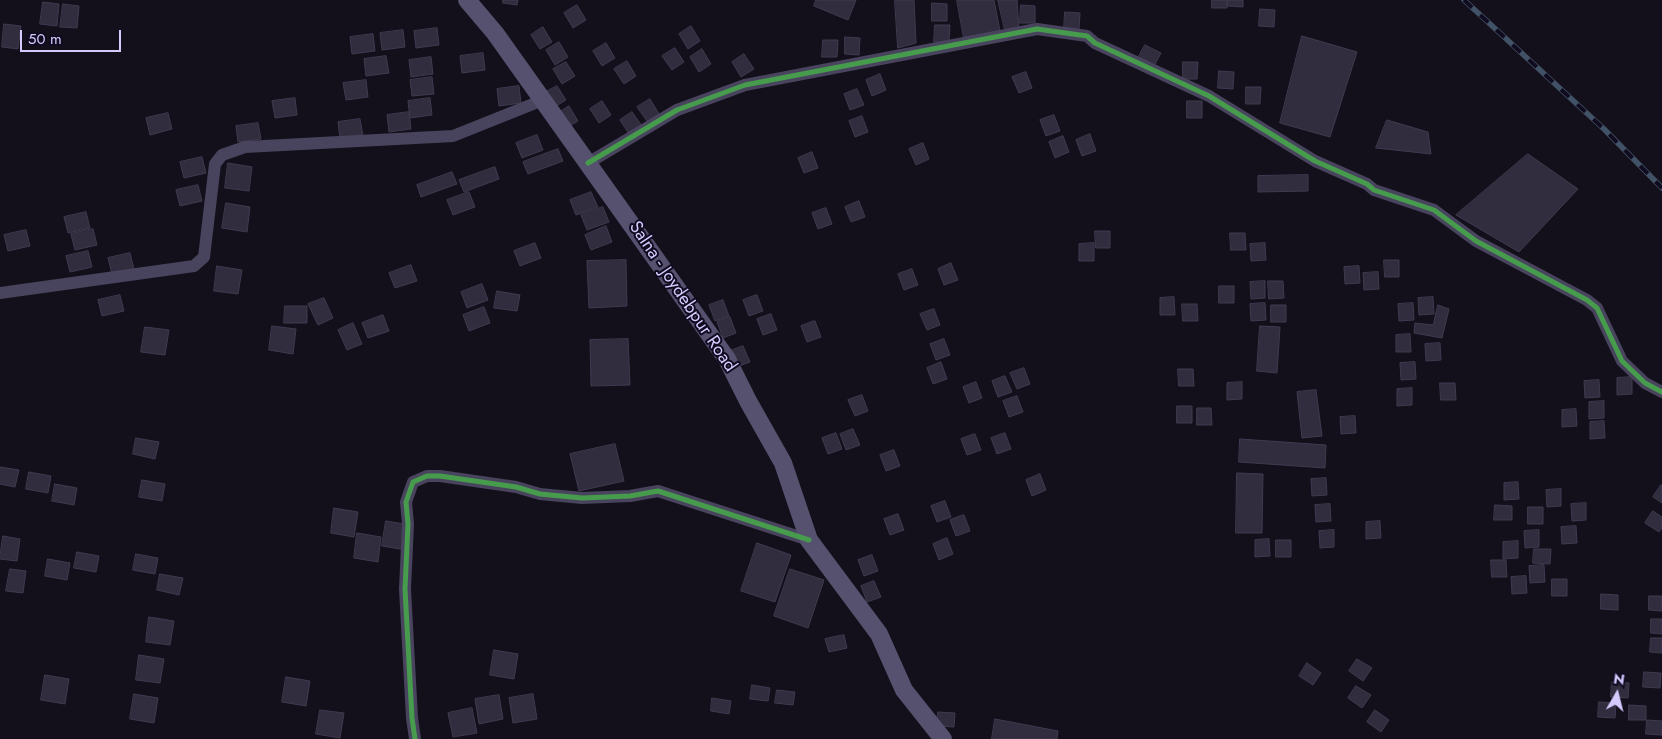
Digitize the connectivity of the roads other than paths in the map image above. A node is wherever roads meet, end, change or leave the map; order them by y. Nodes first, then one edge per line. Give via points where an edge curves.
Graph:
1 (467, 0) edge
2 (543, 100) junction
3 (588, 164) junction
4 (0, 293) edge
5 (1662, 392) edge
6 (809, 540) junction
7 (415, 739) edge
8 (943, 739) edge

1 - 2 main road, Salna - Joydebpur Road
2 - 3 main road, Salna - Joydebpur Road
2 - 4 street via 453,136 245,147 222,156 215,164 204,257 194,266
3 - 5 street via 676,110 746,85 1037,29 1087,36 1095,43 1209,96 1315,161 1374,190 1434,210 1476,241 1587,300 1597,308 1622,361 1645,383
3 - 6 main road, Salna - Joydebpur Road via 727,359 783,462
6 - 7 street via 658,491 582,498 440,476 427,476 413,482 406,502 408,524 404,589
6 - 8 main road, Salna - Joydebpur Road via 879,634 904,690

